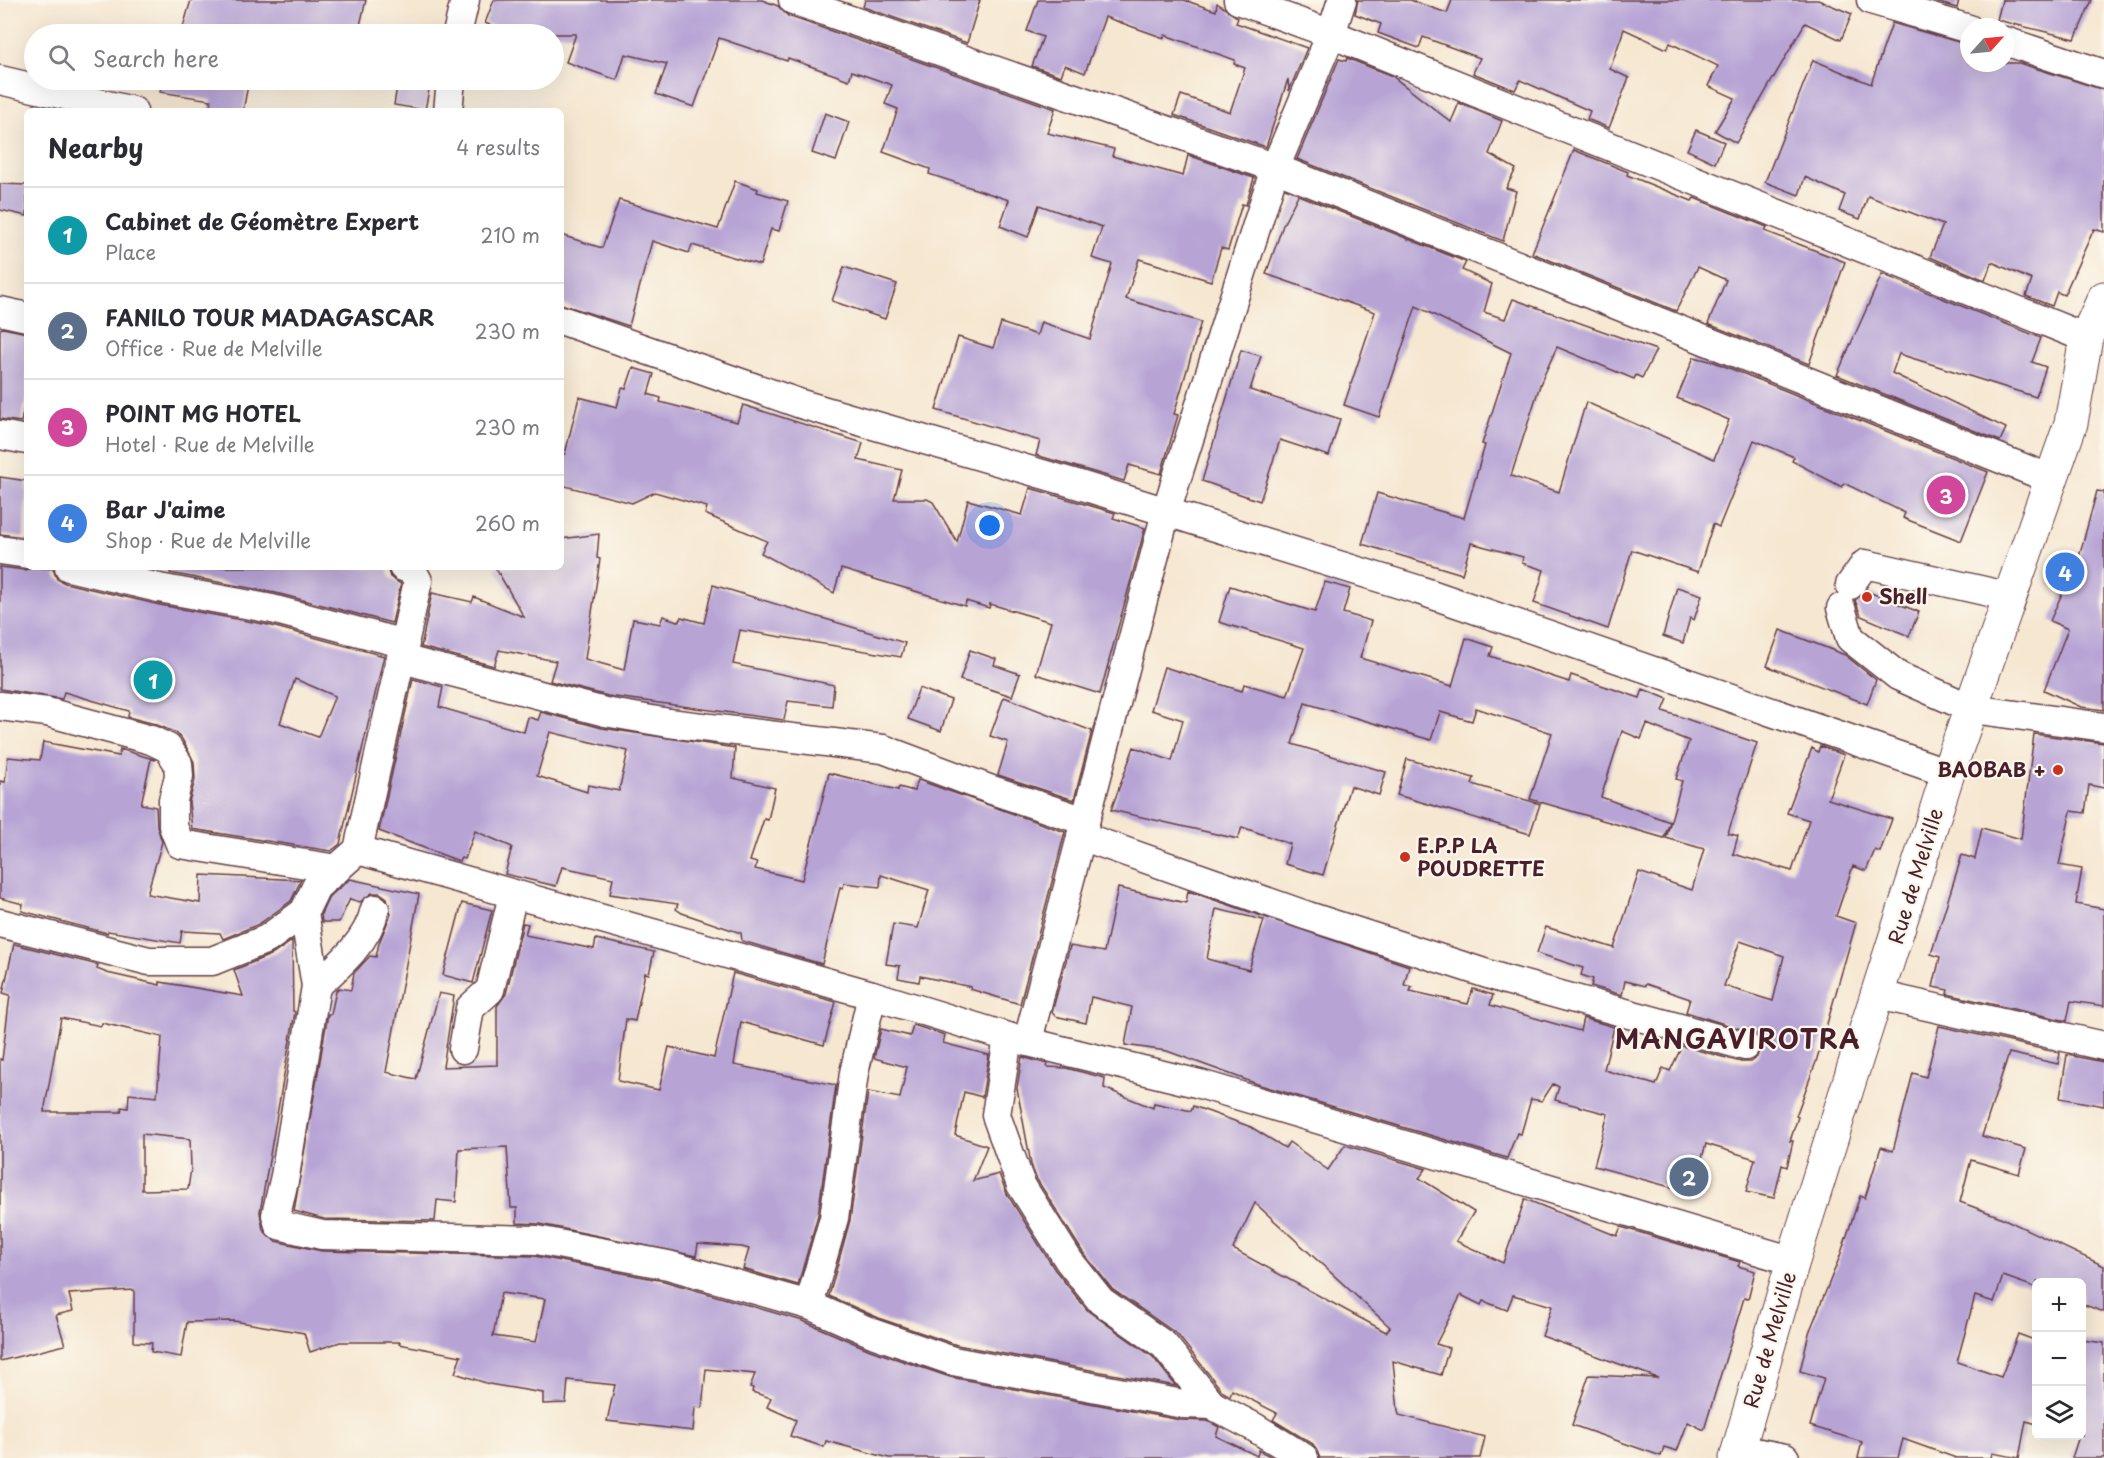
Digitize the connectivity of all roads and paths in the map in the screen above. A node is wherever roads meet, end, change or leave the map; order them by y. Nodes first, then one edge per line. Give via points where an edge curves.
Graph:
1 (465, 0) edge
2 (793, 0) edge
3 (1238, 0) edge
4 (1342, 0) edge
5 (1871, 0) edge
6 (459, 24) edge
7 (1960, 26) edge
8 (1331, 34) junction
9 (2014, 44) edge
10 (2104, 74) edge
11 (0, 80) edge
12 (24, 86) edge
13 (43, 90) edge
14 (450, 90) edge
15 (120, 108) edge
16 (448, 108) edge
17 (1275, 168) junction
18 (2104, 298) edge
19 (0, 311) edge
20 (24, 316) edge
21 (564, 321) edge
22 (2086, 338) junction
23 (0, 435) edge
24 (24, 439) edge
25 (2051, 480) junction
26 (1166, 512) junction
27 (0, 550) edge
28 (24, 554) edge
29 (82, 570) edge
30 (412, 570) edge
31 (2011, 597) junction
32 (404, 652) junction
33 (0, 706) edge
34 (1972, 709) junction
35 (2104, 728) edge
36 (1948, 773) junction
37 (1083, 828) junction
38 (358, 850) junction
39 (337, 869) junction
40 (513, 894) junction
41 (375, 909) dead end
42 (304, 912) junction
43 (0, 923) edge
44 (316, 986) junction
45 (872, 995) junction
46 (1878, 995) junction
47 (1018, 1038) junction
48 (1745, 1046) dead end
49 (2104, 1046) edge
50 (463, 1049) dead end
51 (1793, 1261) junction
52 (809, 1305) junction
53 (1212, 1405) junction
54 (1738, 1453) edge
55 (1304, 1458) edge
56 (1785, 1458) edge

1 - 6 street
2 - 17 street
3 - 8 street
4 - 8 street
5 - 7 street
8 - 17 street
8 - 22 street
9 - 10 street
11 - 12 street
13 - 15 street
14 - 16 street
17 - 25 street
17 - 26 street
18 - 22 main road, Rue de Melville
19 - 20 street
21 - 26 street via 801,404
22 - 25 main road, Rue de Melville via 2071,423
23 - 24 street
25 - 31 main road, Rue de Melville
26 - 36 street via 1419,590
26 - 37 street
27 - 28 street
29 - 32 street via 272,609
30 - 32 street via 418,581
31 - 34 main road, Rue de Melville
31 - 34 street via 1865,564 1845,596 1850,638 1898,676
32 - 37 street via 605,712 883,749
32 - 38 street
33 - 39 street via 47,712 152,740 168,748 178,763 173,826 180,844
34 - 35 street
34 - 36 main road, Rue de Melville
36 - 46 main road, Rue de Melville
37 - 47 street
37 - 48 street via 1308,916 1484,973
38 - 39 street
38 - 40 street
39 - 42 street via 316,887
40 - 45 street
40 - 50 street via 490,990 470,1008
41 - 44 street via 372,921 344,962
42 - 43 street via 267,939 212,961 149,961
42 - 44 street
44 - 52 street via 276,1215 279,1225 322,1235 537,1240 668,1265
45 - 47 street
45 - 52 street via 854,1073 834,1218
46 - 49 street
46 - 51 main road, Rue de Melville
47 - 51 street via 1211,1088
47 - 53 street via 996,1115 1021,1185 1101,1301 1164,1345
51 - 54 main road, Rue de Melville
52 - 53 street via 875,1334 953,1361 1183,1404
53 - 55 street
54 - 56 street

